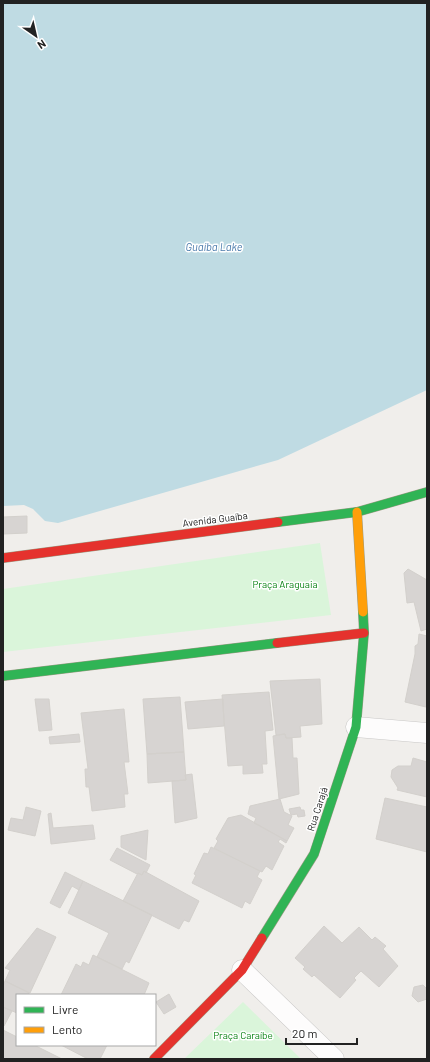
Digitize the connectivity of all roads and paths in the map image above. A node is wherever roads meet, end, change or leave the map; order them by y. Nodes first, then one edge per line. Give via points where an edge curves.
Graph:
1 (427, 492) edge
2 (357, 512) junction
3 (3, 558) edge
4 (364, 633) junction
5 (3, 676) edge
6 (356, 727) junction
7 (427, 733) edge
8 (242, 970) junction
9 (154, 1059) edge
10 (334, 1059) edge

1 - 2 street, Avenida Guaíba
2 - 3 street, Avenida Guaíba
2 - 4 street, Rua Carajá
4 - 5 street
4 - 6 street, Rua Carajá
6 - 7 street
6 - 8 street, Rua Carajá via 314,854
8 - 9 street, Rua Carajá
8 - 10 street

